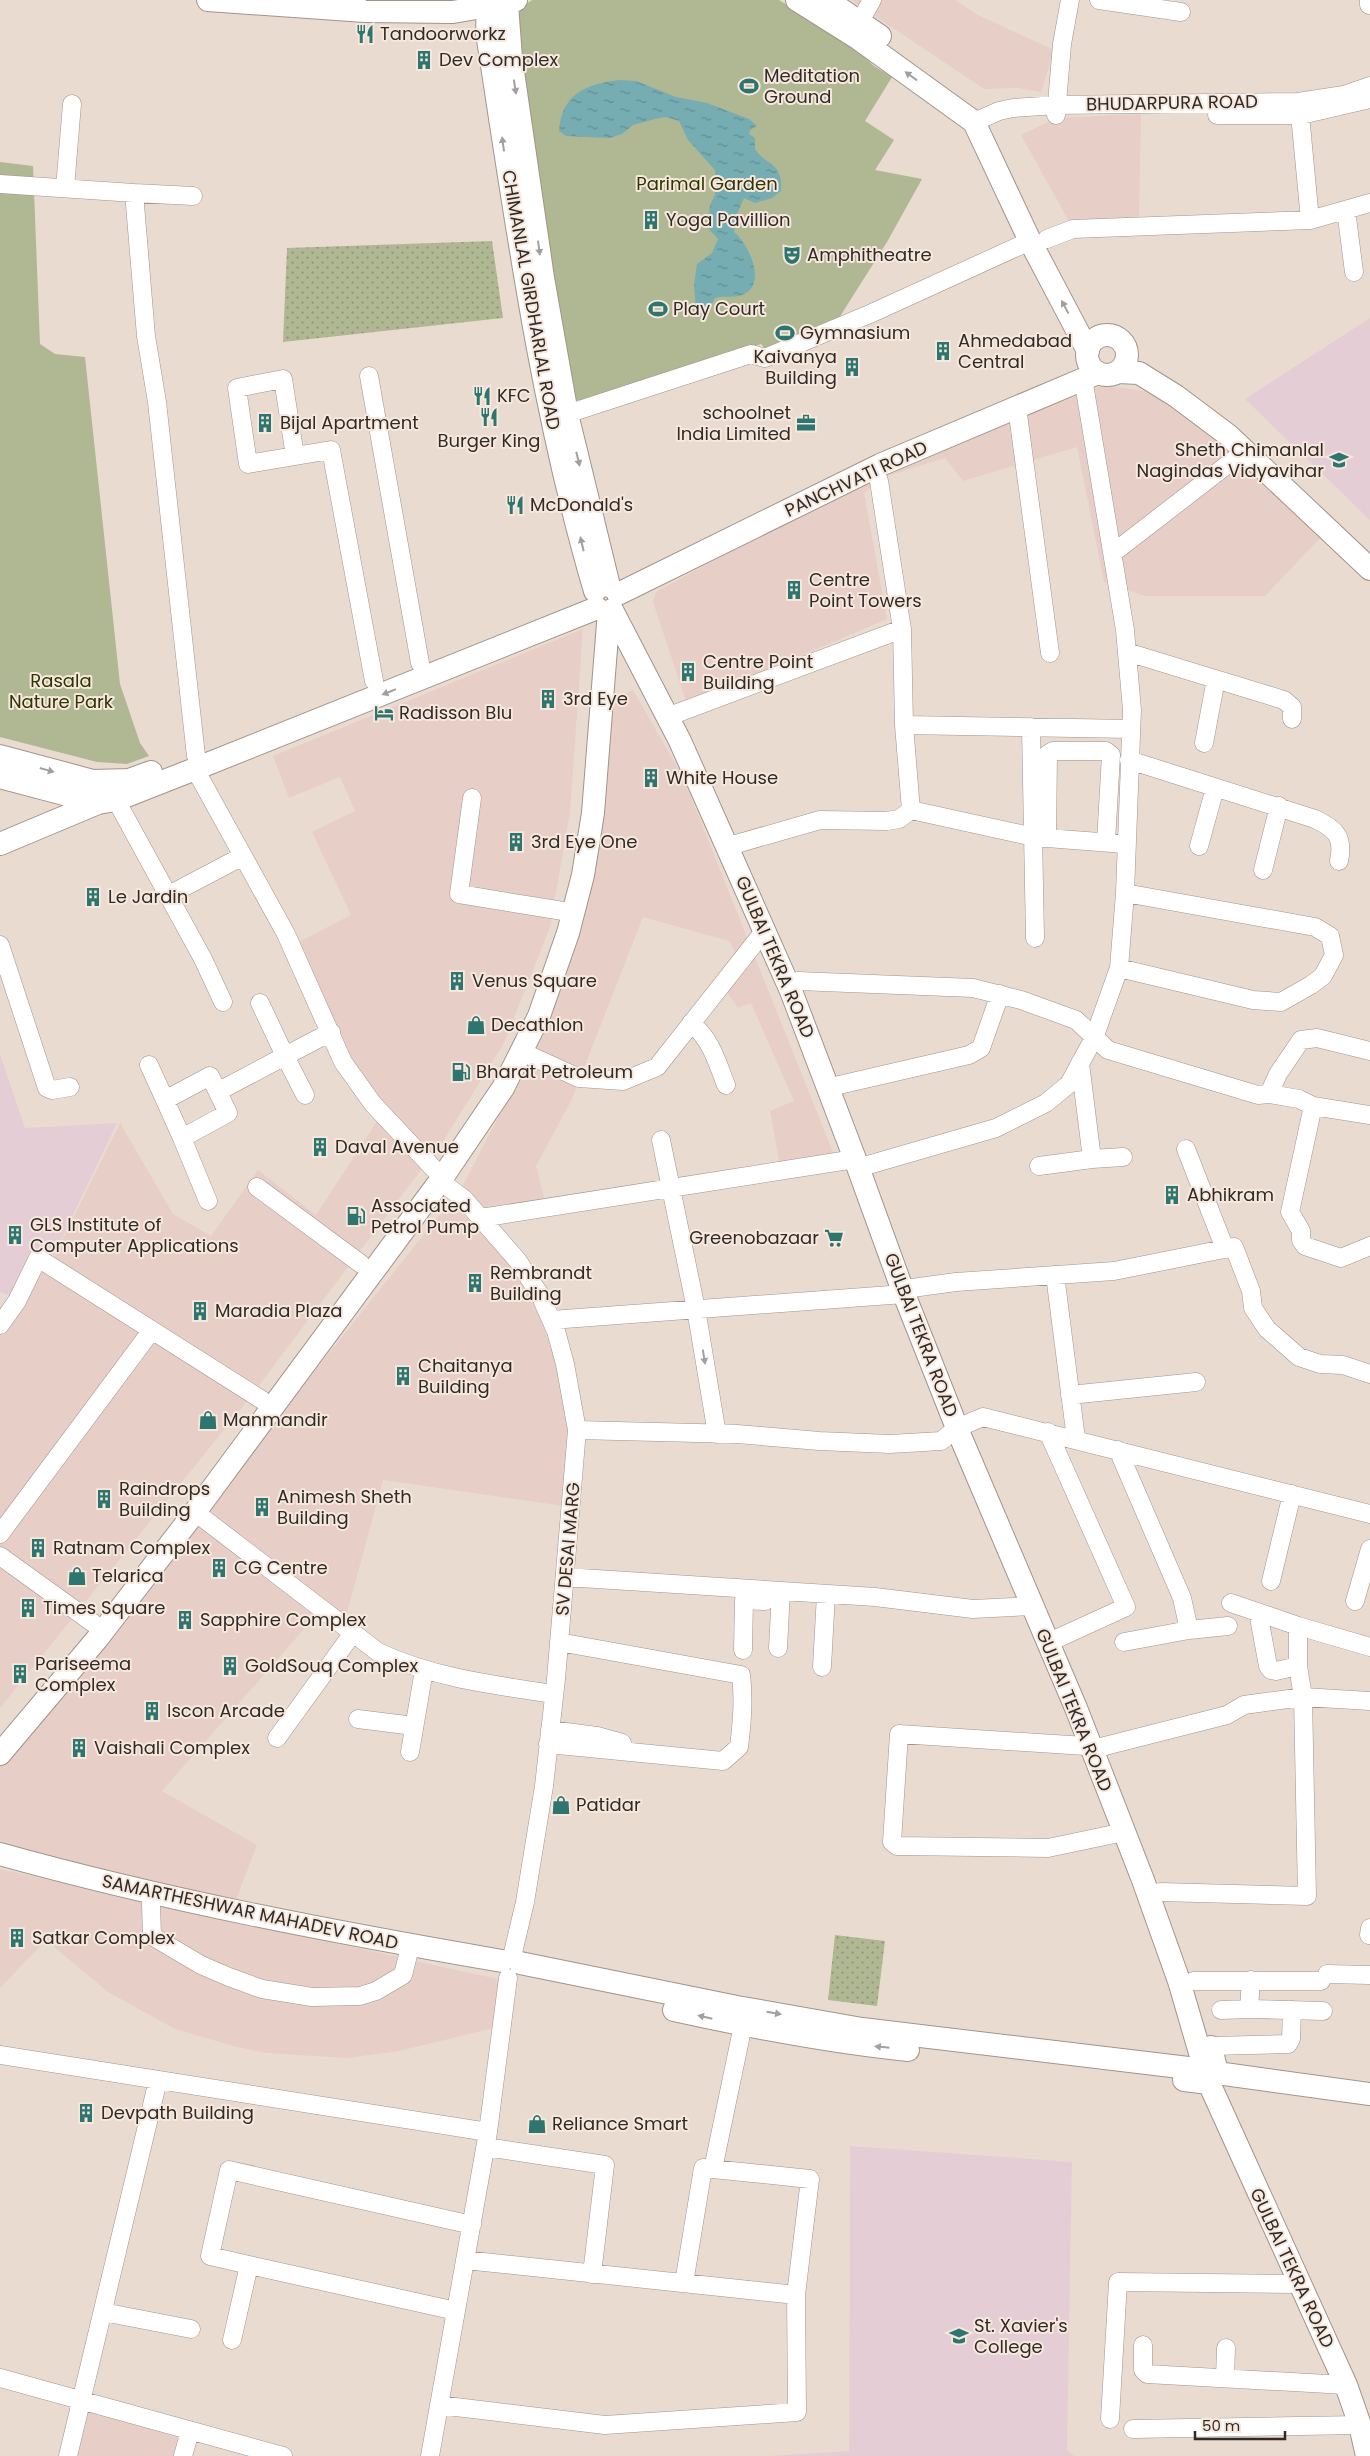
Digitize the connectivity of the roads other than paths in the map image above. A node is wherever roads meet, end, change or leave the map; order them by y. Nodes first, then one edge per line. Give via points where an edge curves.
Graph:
1 (208, 0) edge
2 (297, 0) edge
3 (431, 0) edge
4 (797, 0) edge
5 (827, 0) edge
6 (872, 0) edge
7 (1070, 0) edge
8 (1099, 0) edge
9 (501, 2) edge
10 (1181, 12) dead end
11 (860, 21) junction
12 (1370, 86) edge
13 (1370, 99) edge
14 (72, 104) dead end
15 (1300, 108) junction
16 (1056, 110) junction
17 (982, 125) junction
18 (0, 184) edge
19 (64, 188) junction
20 (134, 193) junction
21 (192, 196) dead end
22 (1370, 203) edge
23 (1346, 210) junction
24 (1310, 220) junction
25 (1038, 240) junction
26 (1354, 272) dead end
27 (1100, 361) junction
28 (369, 376) dead end
29 (1018, 406) junction
30 (567, 414) junction
31 (1245, 451) junction
32 (295, 456) junction
33 (874, 468) junction
34 (1113, 553) junction
35 (1370, 554) edge
36 (1370, 569) edge
37 (606, 600) junction
38 (902, 629) junction
39 (1127, 652) junction
40 (1050, 653) dead end
41 (420, 663) junction
42 (1216, 679) junction
43 (374, 681) junction
44 (675, 714) junction
45 (1292, 719) dead end
46 (904, 725) junction
47 (1031, 728) junction
48 (1131, 729) junction
49 (1204, 743) dead end
50 (0, 756) edge
51 (1129, 760) junction
52 (195, 763) junction
53 (0, 776) edge
54 (1215, 788) junction
55 (72, 796) junction
56 (472, 798) dead end
57 (107, 802) junction
58 (1279, 806) junction
59 (911, 810) junction
60 (0, 829) edge
61 (1040, 837) junction
62 (1106, 842) junction
63 (0, 844) edge
64 (736, 844) junction
65 (1125, 844) junction
66 (1199, 846) dead end
67 (243, 856) junction
68 (1339, 861) dead end
69 (1263, 870) dead end
70 (1125, 893) junction
71 (167, 896) junction
72 (562, 911) junction
73 (766, 930) junction
74 (1035, 938) dead end
75 (0, 945) edge
76 (1119, 968) junction
77 (798, 981) junction
78 (1000, 994) junction
79 (223, 1002) dead end
80 (260, 1003) dead end
81 (692, 1023) junction
82 (331, 1032) junction
83 (1094, 1038) junction
84 (1370, 1051) edge
85 (522, 1052) junction
86 (284, 1056) junction
87 (1080, 1063) junction
88 (149, 1064) dead end
89 (726, 1085) dead end
90 (839, 1085) junction
91 (70, 1087) dead end
92 (219, 1091) junction
93 (1269, 1094) junction
94 (305, 1096) dead end
95 (164, 1100) junction
96 (1313, 1106) junction
97 (1370, 1115) edge
98 (182, 1138) junction
99 (661, 1140) dead end
100 (1186, 1149) dead end
101 (1123, 1158) dead end
102 (1092, 1159) junction
103 (862, 1162) junction
104 (1038, 1166) dead end
105 (437, 1175) junction
106 (258, 1187) dead end
107 (670, 1188) junction
108 (208, 1200) dead end
109 (480, 1218) junction
110 (1370, 1246) edge
111 (1224, 1249) junction
112 (361, 1264) junction
113 (1055, 1275) junction
114 (908, 1291) junction
115 (696, 1309) junction
116 (551, 1320) junction
117 (0, 1325) edge
118 (152, 1330) junction
119 (1370, 1374) edge
120 (1196, 1382) dead end
121 (1070, 1395) junction
122 (262, 1400) junction
123 (962, 1426) junction
124 (577, 1430) junction
125 (1048, 1432) junction
126 (717, 1434) junction
127 (1076, 1439) junction
128 (1118, 1450) junction
129 (1292, 1494) junction
130 (195, 1512) junction
131 (1370, 1514) edge
132 (0, 1534) edge
133 (1370, 1548) edge
134 (0, 1556) edge
135 (565, 1577) junction
136 (1271, 1582) dead end
137 (744, 1594) junction
138 (784, 1599) junction
139 (825, 1600) junction
140 (1355, 1601) dead end
141 (1231, 1603) dead end
142 (1032, 1606) junction
143 (1258, 1612) junction
144 (92, 1623) junction
145 (1228, 1626) dead end
146 (1298, 1626) junction
147 (1189, 1630) junction
148 (353, 1633) junction
149 (1056, 1640) junction
150 (559, 1642) junction
151 (1124, 1642) dead end
152 (1370, 1647) edge
153 (778, 1648) dead end
154 (743, 1650) dead end
155 (1298, 1666) junction
156 (822, 1667) dead end
157 (424, 1670) junction
158 (554, 1694) junction
159 (1303, 1697) junction
160 (1370, 1701) edge
161 (358, 1719) dead end
162 (414, 1726) junction
163 (0, 1731) edge
164 (549, 1737) junction
165 (277, 1738) dead end
166 (1095, 1746) junction
167 (410, 1752) dead end
168 (0, 1754) edge
169 (1124, 1832) junction
170 (0, 1854) edge
171 (0, 1866) edge
172 (1160, 1892) junction
173 (150, 1904) junction
174 (408, 1955) junction
175 (510, 1967) junction
176 (1370, 1975) edge
177 (1251, 1980) junction
178 (1193, 1981) junction
179 (1281, 1981) junction
180 (1249, 2009) junction
181 (1220, 2010) dead end
182 (1286, 2010) junction
183 (1323, 2010) dead end
184 (742, 2025) junction
185 (1211, 2046) junction
186 (0, 2055) edge
187 (1213, 2078) junction
188 (158, 2080) junction
189 (1370, 2094) edge
190 (1370, 2107) edge
191 (487, 2139) junction
192 (713, 2169) junction
193 (472, 2225) junction
194 (465, 2260) junction
195 (249, 2266) junction
196 (592, 2274) junction
197 (684, 2284) junction
198 (1299, 2284) junction
199 (796, 2295) junction
200 (456, 2311) junction
201 (103, 2312) junction
202 (191, 2329) dead end
203 (232, 2340) dead end
204 (1143, 2346) dead end
205 (1226, 2348) dead end
206 (0, 2378) edge
207 (1225, 2378) junction
208 (1346, 2384) junction
209 (81, 2401) junction
210 (439, 2405) junction
211 (1110, 2419) dead end
212 (1365, 2422) edge
213 (1133, 2429) dead end
214 (190, 2431) junction
215 (68, 2456) edge
216 (183, 2456) edge
217 (283, 2456) edge
218 (430, 2456) edge
219 (1367, 2456) edge

1 - 9 main road via 365,11 453,12
2 - 3 main road via 373,3
17 -> 4 main road
5 - 11 main road
6 - 11 street
7 - 16 street
8 - 10 street
9 -> 30 main road, CHIMANLAL GIRDHARLAL ROAD
37 -> 9 main road, CHIMANLAL GIRDHARLAL ROAD via 543,383 528,302 487,32
11 - 17 main road via 970,100
12 - 15 street, BHUDARPURA ROAD
13 - 15 street, BHUDARPURA ROAD
14 - 19 street
15 - 16 street, BHUDARPURA ROAD
15 - 24 street
16 - 17 street, BHUDARPURA ROAD via 1012,108 999,111
17 - 25 main road
18 - 19 street
19 - 20 street
20 - 21 street
20 - 52 street via 146,336 157,402
22 - 23 street
23 - 24 street
23 - 26 street
24 - 25 street via 1073,229
25 - 27 main road
25 - 30 street via 766,358 751,354
27 - 29 main road, PANCHVATI ROAD
27 - 31 main road via 1139,373 1176,396
27 - 34 street
27 - 35 main road via 1144,364 1182,387 1235,427
27 - 37 main road, PANCHVATI ROAD via 874,452
28 - 41 street
29 - 33 main road, PANCHVATI ROAD
29 - 40 street
30 -> 37 main road, CHIMANLAL GIRDHARLAL ROAD
31 - 34 street
31 - 36 main road
32 - 32 street via 248,464 237,388 283,379
32 - 43 street via 330,450
33 - 37 main road, PANCHVATI ROAD
33 - 38 street via 880,481
34 - 39 street
37 - 41 main road
37 - 44 main road, GULBAI TEKRA ROAD via 648,664
37 -> 52 main road
37 - 72 main road, CHIMANLAL GIRDHARLAL ROAD via 594,636 582,811
37 - 73 main road, GULBAI TEKRA ROAD via 680,740
37 - 85 main road, CHIMANLAL GIRDHARLAL ROAD via 593,813 584,875 552,979
38 - 44 street
38 - 46 street
39 - 42 street
39 - 48 street
41 - 43 main road
42 - 45 street via 1284,700 1292,707
42 - 49 street
43 - 52 main road
44 - 64 main road, GULBAI TEKRA ROAD
46 - 47 street
46 - 59 street
47 - 48 street
47 - 61 street
48 - 51 street
50 -> 52 main road via 93,781 113,782
51 - 54 street
51 - 65 street
52 - 57 main road
52 - 67 street, SV DESAI MARG
53 - 55 main road
54 - 58 street
54 - 66 street
55 - 57 main road
55 - 60 main road
56 - 72 street via 459,894
57 - 63 main road
57 - 71 street
58 - 68 street via 1331,827 1342,848
58 - 69 street
59 - 61 street
59 - 64 street via 899,819 887,821 820,820
61 - 62 street
61 - 62 street via 1048,754 1052,751 1106,751 1111,755
61 - 74 street
62 - 65 street
64 - 77 main road, GULBAI TEKRA ROAD
65 - 70 street
67 - 71 street
67 - 82 street, SV DESAI MARG via 286,934
70 - 76 street
70 - 76 street via 1315,927 1330,936 1334,955 1323,976 1281,1002 1253,1000
71 - 79 street
72 - 105 main road, CHIMANLAL GIRDHARLAL ROAD via 543,973 512,1040
73 - 81 street
73 - 103 main road, GULBAI TEKRA ROAD
75 - 91 street via 47,1088
76 - 83 street
77 - 78 street via 973,988
77 - 90 main road, GULBAI TEKRA ROAD
78 - 83 street via 1076,1020
78 - 90 street via 981,1048 969,1055
80 - 86 street
81 - 85 street via 657,1067 623,1081 579,1078
81 - 89 street via 708,1040
82 - 86 street
82 - 105 street, SV DESAI MARG via 343,1062 374,1104
83 - 87 street
83 - 93 street via 1108,1050 1258,1095
84 - 93 street via 1317,1038 1301,1040
85 - 105 main road, CHIMANLAL GIRDHARLAL ROAD via 503,1088
86 - 92 street
86 - 94 street
87 - 102 street
87 - 103 street via 1070,1084 1046,1103 996,1128
88 - 95 street
90 - 103 main road, GULBAI TEKRA ROAD
92 - 95 street via 210,1076
92 - 98 street via 228,1113
93 - 96 street via 1299,1099
95 - 98 street
96 - 97 street
96 - 110 street via 1290,1212 1301,1231 1301,1240 1305,1246 1341,1258
98 - 108 street
99 - 107 street
100 - 111 street
101 - 102 street
102 - 104 street
103 - 107 street
103 - 114 main road, GULBAI TEKRA ROAD
105 - 109 street, SV DESAI MARG
105 - 112 main road, CHIMANLAL GIRDHARLAL ROAD
105 - 130 main road, CHIMANLAL GIRDHARLAL ROAD
106 - 112 street
107 - 109 street
107 - 115 street
109 - 116 street, SV DESAI MARG via 518,1261 540,1295
111 - 113 street via 1114,1271
111 - 119 street via 1234,1247 1251,1290 1253,1308 1267,1329 1299,1357
112 - 122 main road, CHIMANLAL GIRDHARLAL ROAD
113 - 114 street via 956,1282
113 - 121 street
114 - 115 street
114 - 123 main road, GULBAI TEKRA ROAD
115 - 116 street
115 -> 126 street
116 - 124 street, SV DESAI MARG via 565,1364
117 - 118 street via 17,1301 38,1258
118 - 122 street
118 - 132 street
120 - 121 street
121 - 127 street
122 - 144 main road, CHIMANLAL GIRDHARLAL ROAD
123 - 125 street via 983,1417
123 - 126 street via 941,1441 890,1444
123 - 142 main road, GULBAI TEKRA ROAD
123 - 149 main road, GULBAI TEKRA ROAD
124 - 126 street
124 - 135 street, SV DESAI MARG
125 - 127 street
125 - 149 street via 1126,1607
127 - 128 street
128 - 129 street
128 - 147 street via 1182,1598
129 - 131 street
129 - 136 street
130 - 148 street
130 - 168 main road, CHIMANLAL GIRDHARLAL ROAD via 96,1639
133 - 140 street
134 - 144 street
135 - 137 street
135 - 150 street, SV DESAI MARG
137 - 138 street
137 - 154 street
138 - 139 street
138 - 153 street
139 - 142 street via 974,1608
139 - 156 street
141 - 143 street
142 - 166 main road, GULBAI TEKRA ROAD
143 - 146 street
143 - 155 street via 1268,1666 1276,1671
144 - 163 main road, CHIMANLAL GIRDHARLAL ROAD
145 - 147 street
146 - 152 street
146 - 155 street
147 - 151 street
148 - 157 street via 378,1652
148 - 165 street
149 - 166 main road, GULBAI TEKRA ROAD
150 - 158 street, SV DESAI MARG
150 - 164 street via 741,1675 744,1697 739,1747 723,1761 647,1755 597,1736
155 - 159 street
157 - 158 street via 464,1680
157 - 162 street
158 - 164 street, SV DESAI MARG
159 - 160 street
159 - 166 street via 1244,1705 1227,1715
159 - 172 street via 1307,1896
161 - 162 street
162 - 167 street
164 - 175 street, SV DESAI MARG via 525,1902
166 - 169 main road, GULBAI TEKRA ROAD
166 - 169 street via 899,1734 892,1842 897,1846 1048,1848
166 - 172 main road, GULBAI TEKRA ROAD via 1151,1863
169 - 187 main road, GULBAI TEKRA ROAD
170 - 175 main road, SAMARTHESHWAR MAHADEV ROAD via 174,1899
171 - 173 main road, SAMARTHESHWAR MAHADEV ROAD
172 - 178 main road, GULBAI TEKRA ROAD
173 - 174 main road, SAMARTHESHWAR MAHADEV ROAD
173 - 174 street via 152,1936 201,1965 262,1989 312,1997 360,1996 403,1975
174 - 175 main road, SAMARTHESHWAR MAHADEV ROAD
184 -> 175 main road
175 -> 187 main road via 862,2029
175 - 191 street, SV DESAI MARG
176 - 179 street
177 - 178 street
177 - 179 street
177 - 180 street
178 - 185 main road, GULBAI TEKRA ROAD
179 - 182 street
180 - 181 street
180 - 182 street
182 - 183 street
182 - 185 street via 1291,2039 1288,2044
187 -> 184 main road via 859,2045
184 - 192 street
185 - 187 main road, GULBAI TEKRA ROAD
186 - 188 street
187 - 189 main road
187 - 190 main road
187 - 198 main road, GULBAI TEKRA ROAD
187 - 212 main road, GULBAI TEKRA ROAD via 1356,2380
188 - 191 street
188 - 201 street
191 - 193 street, SV DESAI MARG
191 - 196 street via 605,2165
192 - 197 street via 703,2168
192 - 199 street via 810,2178
193 - 194 street, SV DESAI MARG
193 - 195 street via 229,2170 210,2256
194 - 196 street
194 - 200 street, SV DESAI MARG
195 - 200 street
195 - 203 street
196 - 197 street
197 - 199 street
198 - 208 main road, GULBAI TEKRA ROAD
198 - 211 street via 1118,2282
199 - 210 street via 797,2412 606,2425
200 - 210 street, SV DESAI MARG
201 - 202 street
201 - 209 street
204 - 207 street via 1143,2370 1147,2374
205 - 207 street
206 - 209 street
207 - 208 street
208 - 212 main road, GULBAI TEKRA ROAD
209 - 214 street
209 - 215 street
210 - 218 street, SV DESAI MARG
212 - 213 street
212 - 219 main road, GULBAI TEKRA ROAD
214 - 216 street
214 - 217 street

